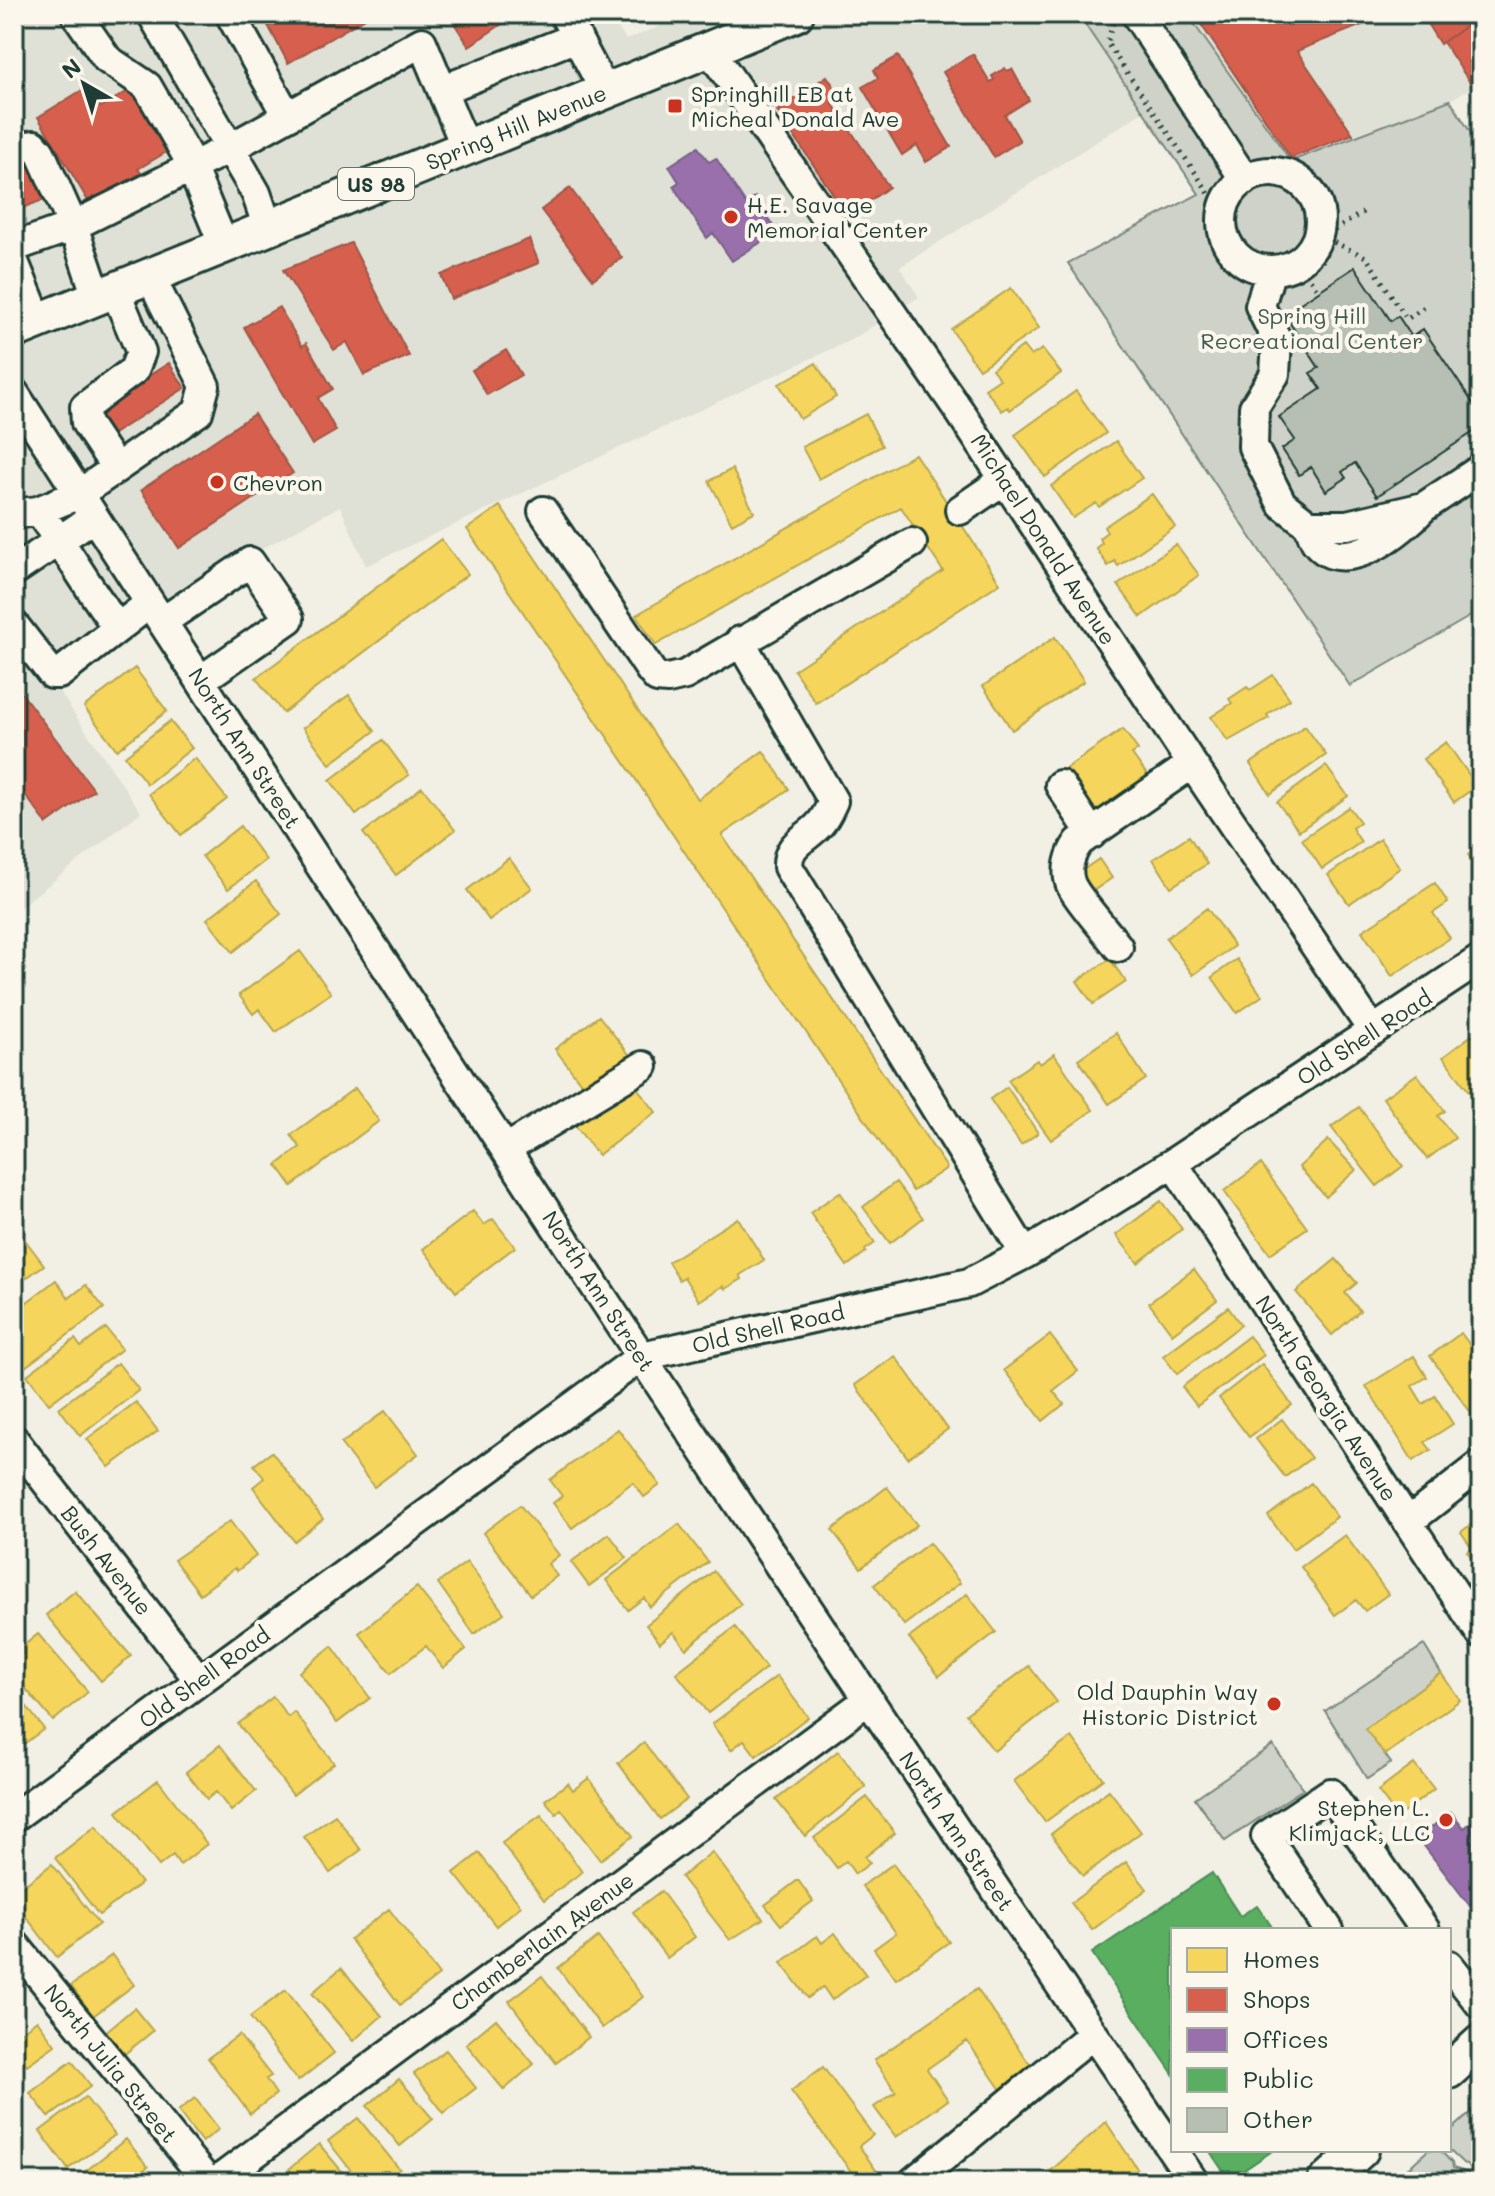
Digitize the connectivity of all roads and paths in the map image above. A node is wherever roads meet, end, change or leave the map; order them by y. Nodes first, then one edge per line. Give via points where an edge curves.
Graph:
1 (76, 14) edge
2 (152, 14) edge
3 (230, 14) edge
4 (796, 14) edge
5 (1114, 14) edge
6 (1136, 14) edge
7 (571, 26) edge
8 (710, 50) junction
9 (442, 90) junction
10 (605, 91) junction
11 (287, 116) junction
12 (14, 148) edge
13 (230, 148) junction
14 (466, 148) junction
15 (191, 166) junction
16 (1245, 180) junction
17 (1363, 212) dead end
18 (73, 226) junction
19 (268, 228) junction
20 (1333, 242) junction
21 (224, 246) junction
22 (14, 247) edge
23 (14, 262) edge
24 (1306, 273) junction
25 (150, 276) junction
26 (1266, 283) junction
27 (1318, 291) dead end
28 (106, 294) junction
29 (1426, 306) dead end
30 (26, 326) edge
31 (179, 334) junction
32 (141, 352) junction
33 (14, 393) edge
34 (116, 468) junction
35 (1481, 469) edge
36 (1005, 479) junction
37 (87, 505) junction
38 (960, 510) dead end
39 (543, 511) dead end
40 (26, 513) edge
41 (60, 540) junction
42 (912, 543) dead end
43 (14, 571) edge
44 (156, 612) junction
45 (14, 625) edge
46 (118, 628) junction
47 (740, 641) junction
48 (201, 680) junction
49 (1192, 764) junction
50 (1060, 785) dead end
51 (1092, 834) junction
52 (1118, 947) dead end
53 (1481, 959) edge
54 (1373, 1031) junction
55 (643, 1066) dead end
56 (506, 1149) junction
57 (1173, 1163) junction
58 (1025, 1254) junction
59 (642, 1356) junction
60 (14, 1440) edge
61 (1481, 1465) edge
62 (1408, 1522) junction
63 (1481, 1634) edge
64 (199, 1680) junction
65 (868, 1700) junction
66 (14, 1817) edge
67 (1328, 1928) edge
68 (1424, 1928) edge
69 (14, 1944) edge
70 (1451, 1968) edge
71 (1481, 2005) edge
72 (1093, 2034) junction
73 (1481, 2042) edge
74 (1451, 2069) edge
75 (1171, 2148) edge
76 (1174, 2152) edge
77 (1359, 2152) edge
78 (208, 2182) edge
79 (216, 2182) edge
80 (913, 2182) edge
81 (1194, 2182) edge
82 (1325, 2182) edge

1 - 15 street via 107,59 147,86
2 - 13 street
3 - 11 street
4 - 8 main road, Spring Hill Avenue / US 98
5 - 26 path via 1107,43 1207,190 1222,249 1250,282 1250,290
6 - 16 street
7 - 9 street
7 - 10 street
8 - 10 main road, Spring Hill Avenue / US 98
8 - 36 street, Michael Donald Avenue
9 - 11 street via 422,42
9 - 14 street
10 - 14 main road, Spring Hill Avenue / US 98
11 - 13 street
12 - 18 street via 34,145 40,152
13 - 15 street
13 - 19 street via 256,193
14 - 19 main road, Spring Hill Avenue / US 98
15 - 18 street
15 - 21 street
16 - 26 street via 1225,204 1224,235
16 - 26 street via 1273,172 1288,175 1312,193 1318,206 1318,236 1311,250
17 - 20 path via 1332,232
18 - 22 street
18 - 28 street
19 - 21 main road, Spring Hill Avenue / US 98
20 - 24 path via 1321,263
20 - 29 path via 1366,257 1405,320
21 - 25 main road, Spring Hill Avenue / US 98
23 - 30 street
24 - 26 path via 1270,294
24 - 27 path
25 - 28 main road, Spring Hill Avenue / US 98
25 - 31 street
26 - 35 street via 1260,306 1277,341 1276,363 1275,374 1254,407 1253,447 1282,504 1309,525 1347,525 1424,507
28 - 30 main road, Spring Hill Avenue / US 98
28 - 32 street
31 - 32 street
31 - 34 street via 205,386 198,412
32 - 34 street via 134,370 85,407 86,423
33 - 37 street, North Ann Street
34 - 37 street
36 - 38 street
36 - 49 street, Michael Donald Avenue
37 - 40 street
37 - 41 street
37 - 44 street, North Ann Street
39 - 47 street via 657,678 685,675
40 - 41 street
41 - 43 street
41 - 46 street
42 - 47 street
44 - 46 street
44 - 48 street, North Ann Street
44 - 48 street via 250,562 289,619
45 - 46 street via 52,674 68,668
47 - 58 street via 833,801 828,815 793,846 788,867
48 - 56 street, North Ann Street
49 - 51 street
49 - 54 street, Michael Donald Avenue
50 - 51 street
51 - 52 street via 1071,853 1071,885
53 - 54 street, Old Shell Road
54 - 57 street, Old Shell Road
55 - 56 street
56 - 59 street, North Ann Street
57 - 58 street, Old Shell Road
57 - 62 street, North Georgia Avenue
58 - 59 street, Old Shell Road via 969,1283
59 - 64 street, Old Shell Road
59 - 65 street, North Ann Street
60 - 64 street, Bush Avenue
61 - 62 street
62 - 63 street, North Georgia Avenue
64 - 66 street, Old Shell Road
65 - 72 street, North Ann Street
65 - 79 street, Chamberlain Avenue
67 - 68 street via 1266,1836 1330,1793
69 - 78 street, North Julia Street
70 - 71 street
72 - 75 street, North Ann Street
72 - 80 street
73 - 74 main road
76 - 81 street, North Ann Street
77 - 82 main road

